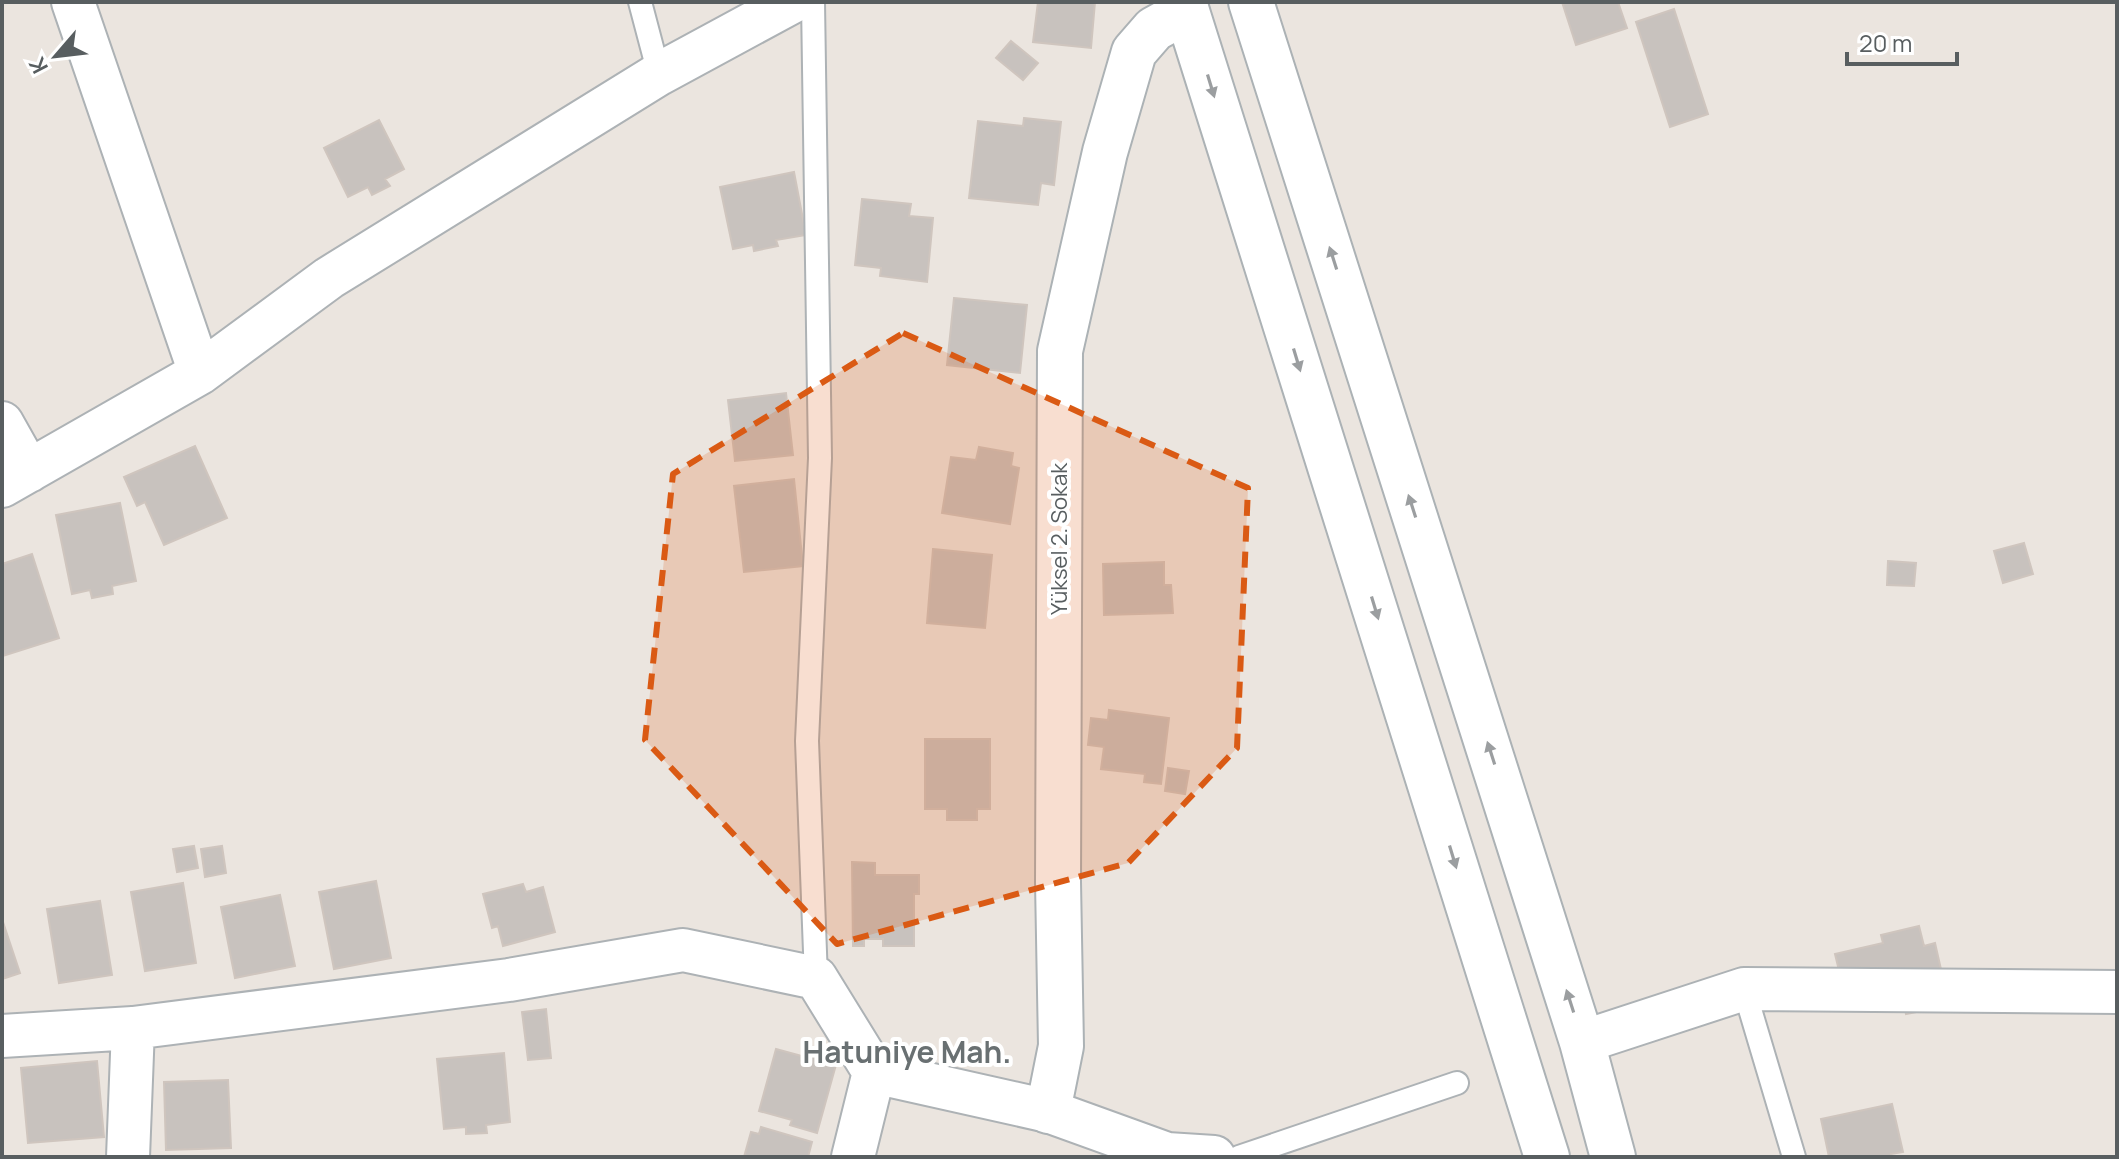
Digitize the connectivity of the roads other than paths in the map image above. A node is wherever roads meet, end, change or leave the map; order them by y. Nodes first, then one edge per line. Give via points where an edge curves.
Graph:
1 (73, 2) edge
2 (640, 2) edge
3 (792, 2) edge
4 (813, 2) edge
5 (1251, 2) edge
6 (1186, 7) edge
7 (659, 74) junction
8 (200, 373) junction
9 (2, 423) edge
10 (15, 479) edge
11 (816, 978) junction
12 (1744, 989) junction
13 (2117, 992) edge
14 (133, 1028) junction
15 (2, 1036) edge
16 (1582, 1042) junction
17 (874, 1072) junction
18 (1457, 1083) dead end
19 (1048, 1111) junction
20 (128, 1157) edge
21 (853, 1157) edge
22 (1214, 1157) edge
23 (1239, 1157) edge
24 (1547, 1157) edge
25 (1613, 1157) edge
26 (1794, 1157) edge

1 - 8 street
2 - 7 lane
3 - 7 street
4 - 11 lane via 820,458 807,741
16 -> 5 street
6 - 19 street, Yüksel 2. Sokak via 1154,29 1134,52 1105,152 1060,351 1061,1046
6 -> 24 street
7 - 8 street via 329,278
8 - 10 street
9 - 10 street
11 - 14 street via 683,950 509,980
11 - 17 street
12 - 13 street
12 - 16 street
12 - 26 lane
14 - 15 street
14 - 20 street
16 - 25 street
17 - 19 street
17 - 21 street
18 - 23 lane
19 - 22 street via 1167,1154

